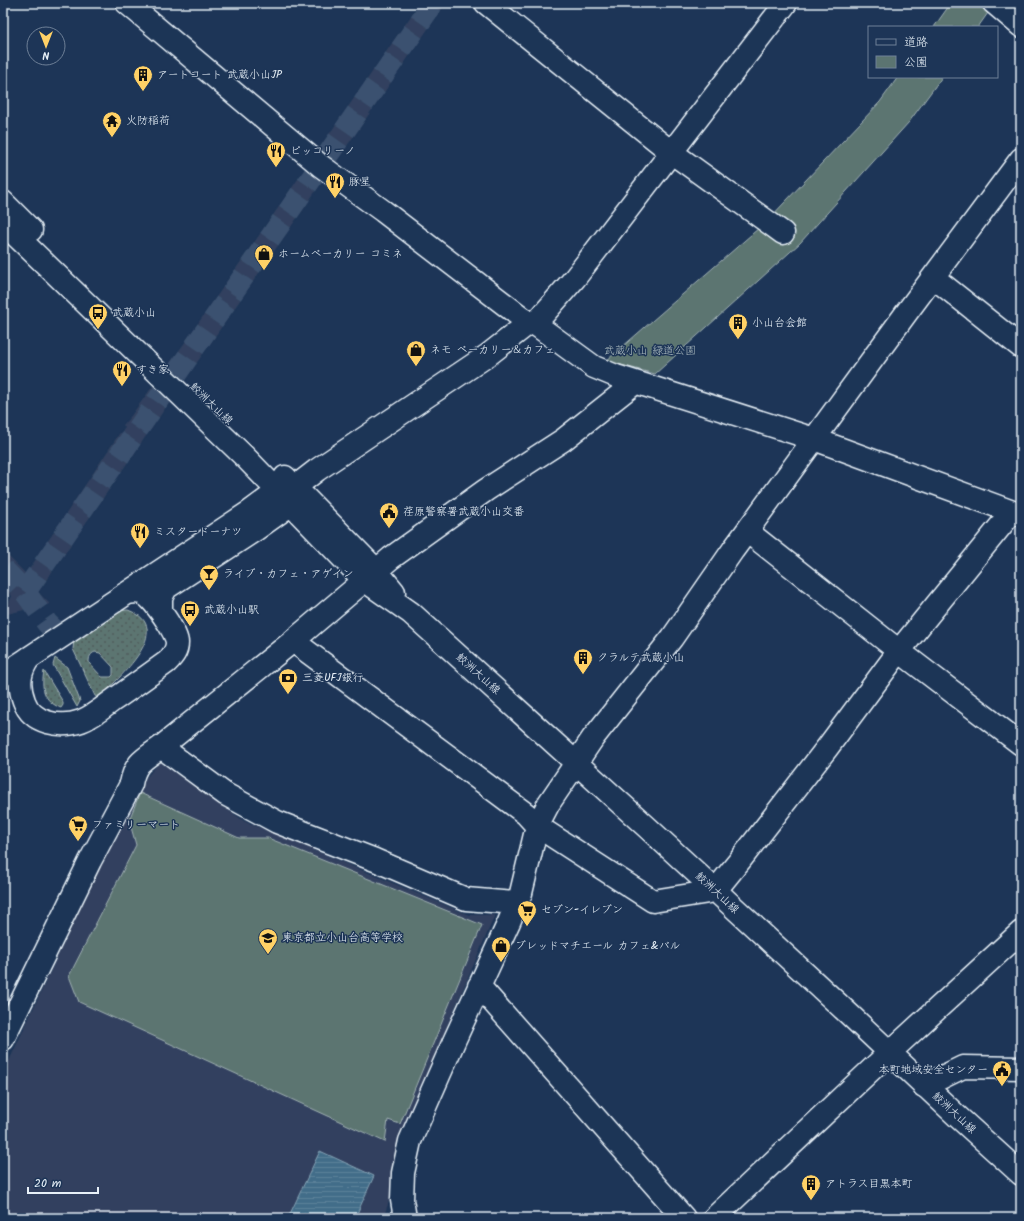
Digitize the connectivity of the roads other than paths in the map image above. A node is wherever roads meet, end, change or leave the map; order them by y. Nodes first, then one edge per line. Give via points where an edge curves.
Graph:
1 (127, 3) edge
2 (486, 3) edge
3 (786, 3) edge
4 (994, 3) edge
5 (1021, 26) edge
6 (671, 152) junction
7 (1021, 159) edge
8 (3, 202) edge
9 (3, 223) edge
10 (783, 233) dead end
11 (933, 277) junction
12 (532, 324) junction
13 (1021, 347) edge
14 (635, 383) junction
15 (814, 439) junction
16 (288, 494) junction
17 (1018, 512) edge
18 (747, 531) junction
19 (370, 575) junction
20 (125, 594) junction
21 (160, 612) junction
22 (293, 642) junction
23 (899, 651) junction
24 (29, 658) junction
25 (3, 675) edge
26 (1021, 744) edge
27 (161, 747) junction
28 (576, 763) junction
29 (537, 826) junction
30 (714, 891) junction
31 (516, 903) junction
32 (1021, 932) edge
33 (479, 986) junction
34 (3, 1039) edge
35 (889, 1053) junction
36 (1021, 1068) edge
37 (924, 1086) junction
38 (1021, 1174) edge
39 (405, 1218) edge
40 (684, 1218) edge
41 (714, 1218) edge

1 - 12 street via 321,166
2 - 6 street
3 - 6 street
4 - 5 street
6 - 10 street
6 - 12 street via 575,278
7 - 11 street
8 - 16 street, 鮫洲大山線
9 - 16 street, 鮫洲大山線 via 161,376
11 - 13 street
11 - 15 street
12 - 14 street via 594,367
12 - 16 street via 317,470
14 - 15 street
14 - 19 street via 563,440 486,490
15 - 17 street
15 - 18 street
16 - 19 street, 鮫洲大山線
16 - 20 street via 242,518
16 - 21 street via 255,530 166,588 161,598
17 - 23 street
18 - 23 street
18 - 28 street via 672,638
19 - 22 street
19 - 28 street, 鮫洲大山線
20 - 21 street via 144,594
20 - 24 street
21 - 24 street via 175,634 177,649 174,655 168,662 82,720 62,725 45,722 33,716 25,706 20,688 23,667
22 - 27 street
22 - 29 street via 526,814
23 - 26 street
23 - 30 street
24 - 25 street
27 - 31 street via 225,794 277,822 466,899
27 - 34 street via 139,762 132,775 131,784 90,861
28 - 29 street
28 - 30 street, 鮫洲大山線
29 - 30 street via 653,901
29 - 31 street via 521,893
30 - 35 street, 鮫洲大山線
31 - 33 street
32 - 35 street
33 - 39 street via 410,1141 403,1173 402,1200
33 - 40 street
35 - 37 street, 鮫洲大山線
35 - 41 street
36 - 37 street via 963,1066
37 - 38 street, 鮫洲大山線

